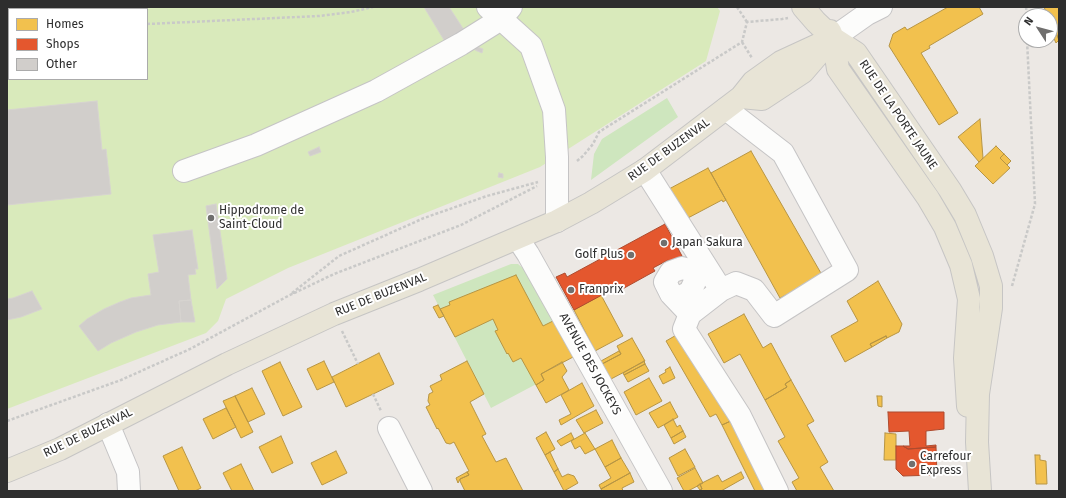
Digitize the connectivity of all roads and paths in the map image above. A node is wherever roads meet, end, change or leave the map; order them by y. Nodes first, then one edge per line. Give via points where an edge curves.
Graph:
1 (373, 7) edge
2 (737, 7) edge
3 (821, 7) edge
4 (881, 7) edge
5 (500, 11) edge
6 (798, 12) edge
7 (747, 22) junction
8 (148, 24) edge
9 (833, 38) junction
10 (1028, 48) edge
11 (733, 103) junction
12 (593, 144) dead end
13 (644, 170) junction
14 (184, 171) dead end
15 (557, 176) junction
16 (557, 221) junction
17 (518, 239) junction
18 (695, 265) junction
19 (721, 290) junction
20 (1010, 292) dead end
21 (288, 296) junction
22 (686, 305) junction
23 (334, 314) junction
24 (358, 364) dead end
25 (7, 421) edge
26 (108, 424) junction
27 (389, 428) dead end
28 (7, 471) edge
29 (129, 491) edge
30 (421, 491) edge
31 (661, 491) edge
32 (778, 491) edge
33 (980, 491) edge

1 - 8 path via 319,16
2 - 7 path
3 - 9 main road, RUE DE LA PORTE JAUNE
4 - 9 street, RUE DE BUZENVAL
5 - 14 street via 460,44 376,91 256,145
5 - 15 street via 532,46 554,110
6 - 7 path via 782,19
6 - 9 main road via 816,22
7 - 12 path via 742,42 600,132
9 - 11 main road, RUE DE BUZENVAL via 781,62 753,82
9 - 33 main road, RUE DE LA PORTE JAUNE via 838,69 928,198 945,227 961,265 969,299 965,358 966,401 977,442
10 - 20 path via 1035,204
11 - 13 main road, RUE DE BUZENVAL
11 - 19 street via 735,117 784,153 847,270 774,316 754,290 736,283
13 - 16 main road, RUE DE BUZENVAL
13 - 18 street
15 - 16 street
15 - 21 path via 461,225 334,274
15 - 21 path via 487,196 424,218 338,256
16 - 17 main road, RUE DE BUZENVAL
17 - 23 main road, RUE DE BUZENVAL
17 - 31 street, AVENUE DES JOCKEYS
18 - 19 street
18 - 22 street via 700,271
19 - 22 street
21 - 25 path via 190,349 142,371
22 - 32 street via 684,329 740,416
23 - 24 path
23 - 26 main road, RUE DE BUZENVAL
26 - 28 main road, RUE DE BUZENVAL via 60,449
26 - 29 street via 128,472
27 - 30 street

